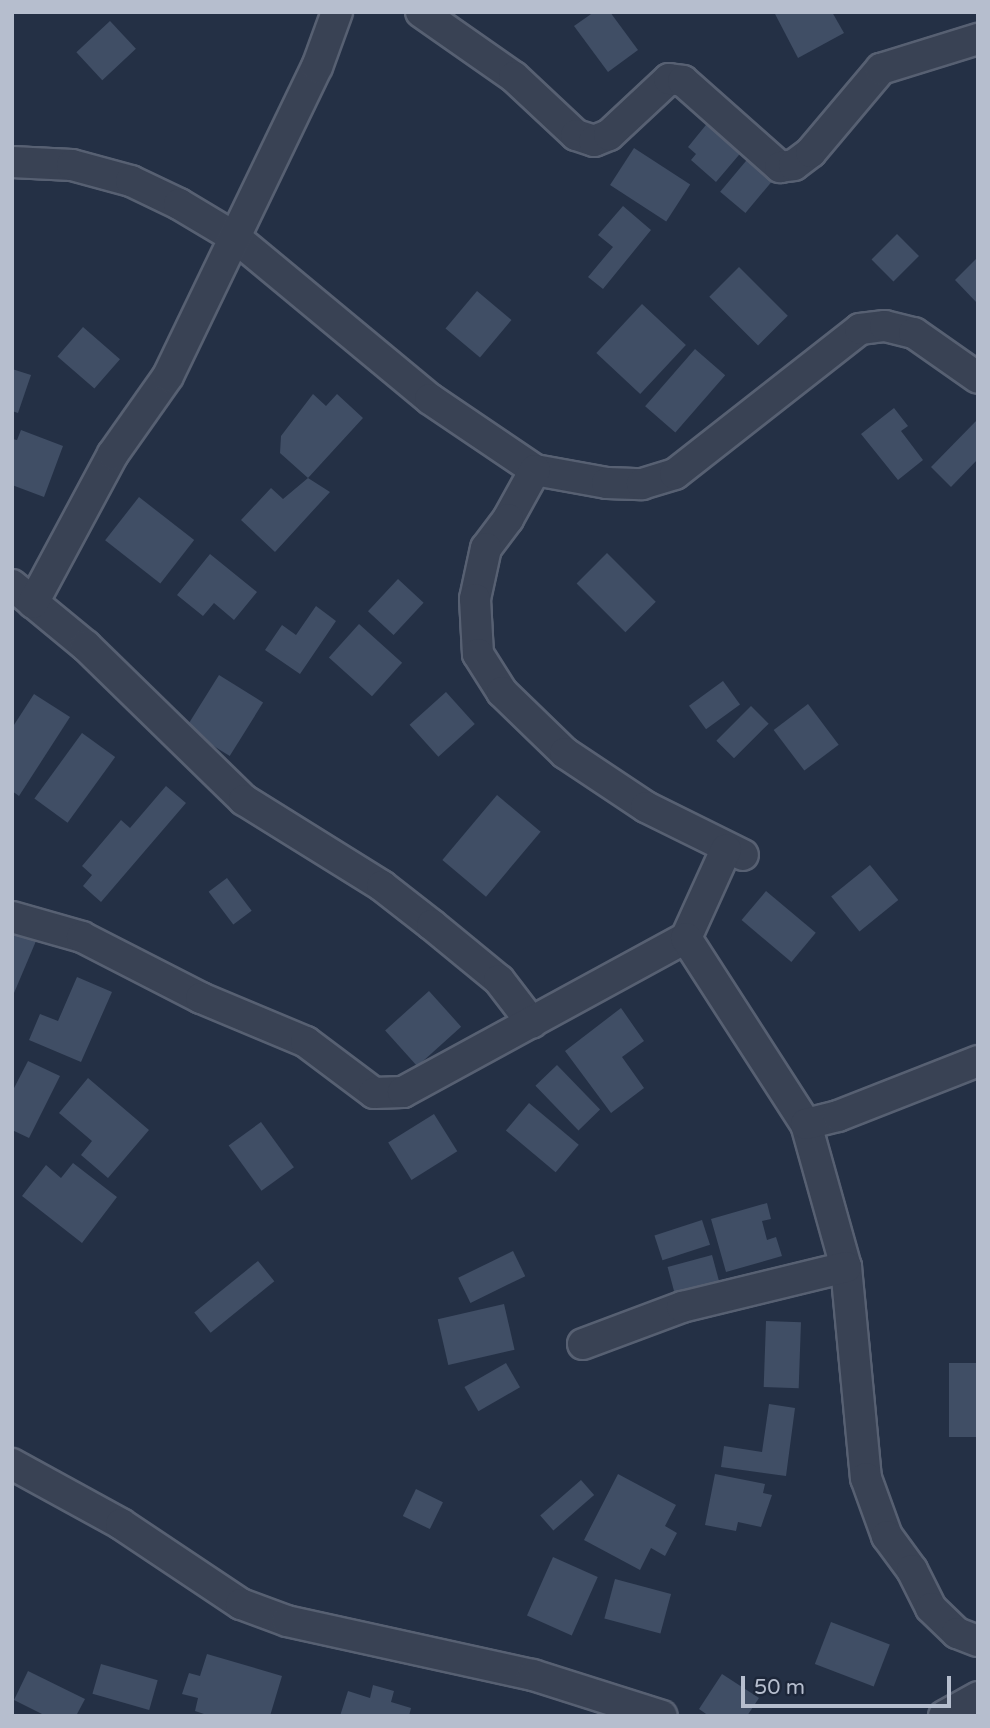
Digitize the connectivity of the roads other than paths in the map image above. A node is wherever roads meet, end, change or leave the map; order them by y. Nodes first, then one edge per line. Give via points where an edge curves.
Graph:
1 (337, 12) edge
2 (421, 12) edge
3 (978, 39) edge
4 (12, 162) edge
5 (236, 238) junction
6 (978, 377) edge
7 (535, 470) junction
8 (23, 594) edge
9 (12, 917) edge
10 (686, 938) junction
11 (532, 1023) junction
12 (978, 1061) edge
13 (806, 1124) junction
14 (846, 1267) junction
15 (583, 1344) dead end
16 (12, 1464) edge
17 (978, 1641) edge
18 (662, 1716) edge

1 - 5 street via 317,67
2 - 3 street via 514,77 576,135 594,141 609,135 669,79 683,81 780,167 794,165 811,152 881,69
4 - 5 street via 72,165 131,181
5 - 7 street via 430,399
5 - 8 street via 168,376
6 - 7 street via 914,332 885,326 860,329 675,474 630,484
7 - 10 street via 486,548 475,599 478,654 502,692 565,753 646,807 735,853
8 - 11 street via 86,646 244,800 382,886 499,980
9 - 11 street via 82,937 201,998 306,1042 374,1093 403,1091
10 - 11 street
10 - 13 street
12 - 13 street
13 - 14 street
14 - 15 street via 682,1307
14 - 17 street via 866,1478 883,1525 932,1608 957,1633
16 - 18 street via 121,1524 241,1604 287,1621 533,1675

